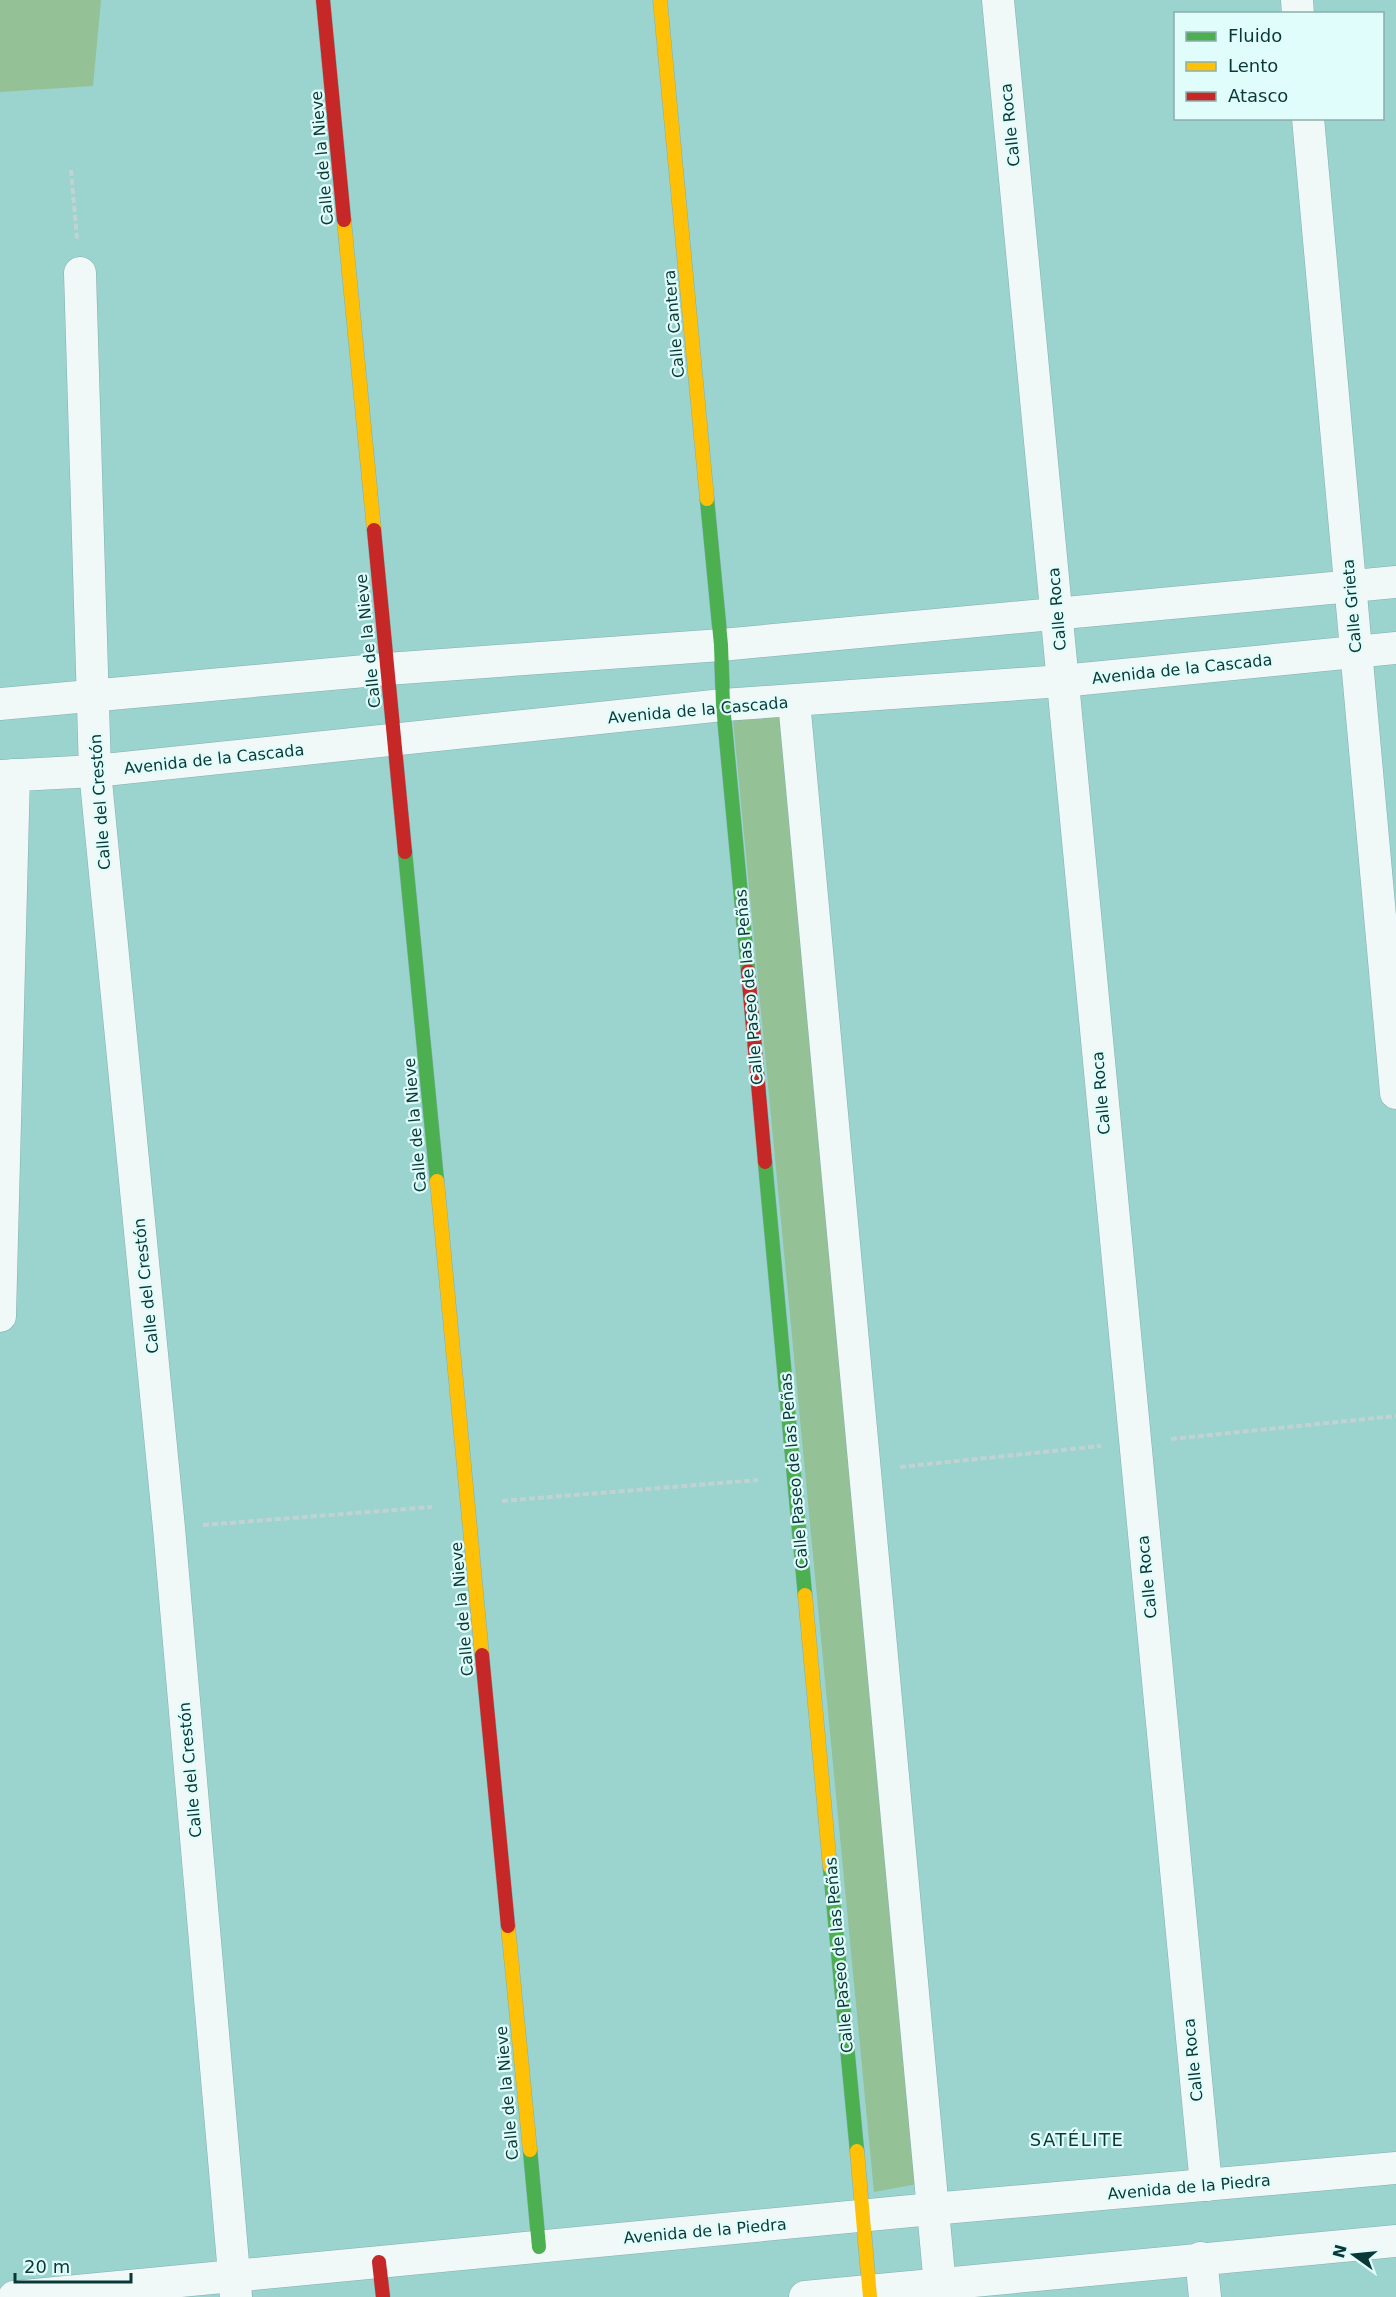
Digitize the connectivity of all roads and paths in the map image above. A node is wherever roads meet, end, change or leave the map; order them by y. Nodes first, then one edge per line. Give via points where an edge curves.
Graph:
1 (323, 0) edge
2 (660, 0) edge
3 (998, 0) edge
4 (1308, 120) edge
5 (71, 170) dead end
6 (80, 273) joint
7 (1396, 582) edge
8 (1351, 587) junction
9 (1058, 613) junction
10 (721, 645) junction
11 (1396, 648) edge
12 (1356, 651) junction
13 (387, 669) junction
14 (1062, 681) junction
15 (94, 696) junction
16 (794, 701) junction
17 (0, 704) edge
18 (723, 705) junction
19 (395, 741) junction
20 (95, 771) junction
21 (7, 775) edge
22 (1396, 1094) edge
23 (0, 1316) edge
24 (1396, 2168) edge
25 (1206, 2185) junction
26 (932, 2209) junction
27 (863, 2216) junction
28 (1396, 2241) edge
29 (538, 2247) junction
30 (1201, 2258) junction
31 (379, 2262) junction
32 (235, 2286) edge
33 (940, 2291) edge
34 (870, 2293) edge
35 (14, 2297) edge
36 (383, 2297) edge
37 (805, 2297) edge
38 (1205, 2297) edge

1 - 13 street, Calle de la Nieve
2 - 10 street, Calle Cantera
3 - 9 street, Calle Roca
4 - 8 street, Calle Grieta
5 - 6 path
6 - 15 street, Calle del Crestón
7 - 8 street
8 - 9 street
8 - 12 street, Calle Grieta
9 - 10 street
9 - 14 street, Calle Roca
10 - 13 street
10 - 18 street, Calle Paseo de las Peñas
11 - 12 street, Avenida de la Cascada
12 - 14 street, Avenida de la Cascada
12 - 22 street, Calle Grieta
13 - 15 street
13 - 19 street, Calle de la Nieve
14 - 16 street, Avenida de la Cascada
14 - 25 street, Calle Roca
15 - 17 street
15 - 20 street, Calle del Crestón
16 - 18 street, Avenida de la Cascada
16 - 26 street
18 - 19 street, Avenida de la Cascada
18 - 27 street, Calle Paseo de las Peñas
19 - 20 street, Avenida de la Cascada
19 - 29 street, Calle de la Nieve
20 - 21 street, Avenida de la Cascada
20 - 32 street, Calle del Crestón via 169,1528
21 - 23 street
24 - 25 street, Avenida de la Piedra
25 - 26 street, Avenida de la Piedra
26 - 27 street, Avenida de la Piedra
26 - 33 street
27 - 29 street, Avenida de la Piedra
27 - 34 street, Calle Paseo de las Peñas
28 - 30 street
29 - 31 street, Avenida de la Piedra
30 - 33 street
30 - 38 street
31 - 32 street, Avenida de la Piedra
31 - 36 street
32 - 35 street, Avenida de la Piedra
33 - 34 street
34 - 37 street

